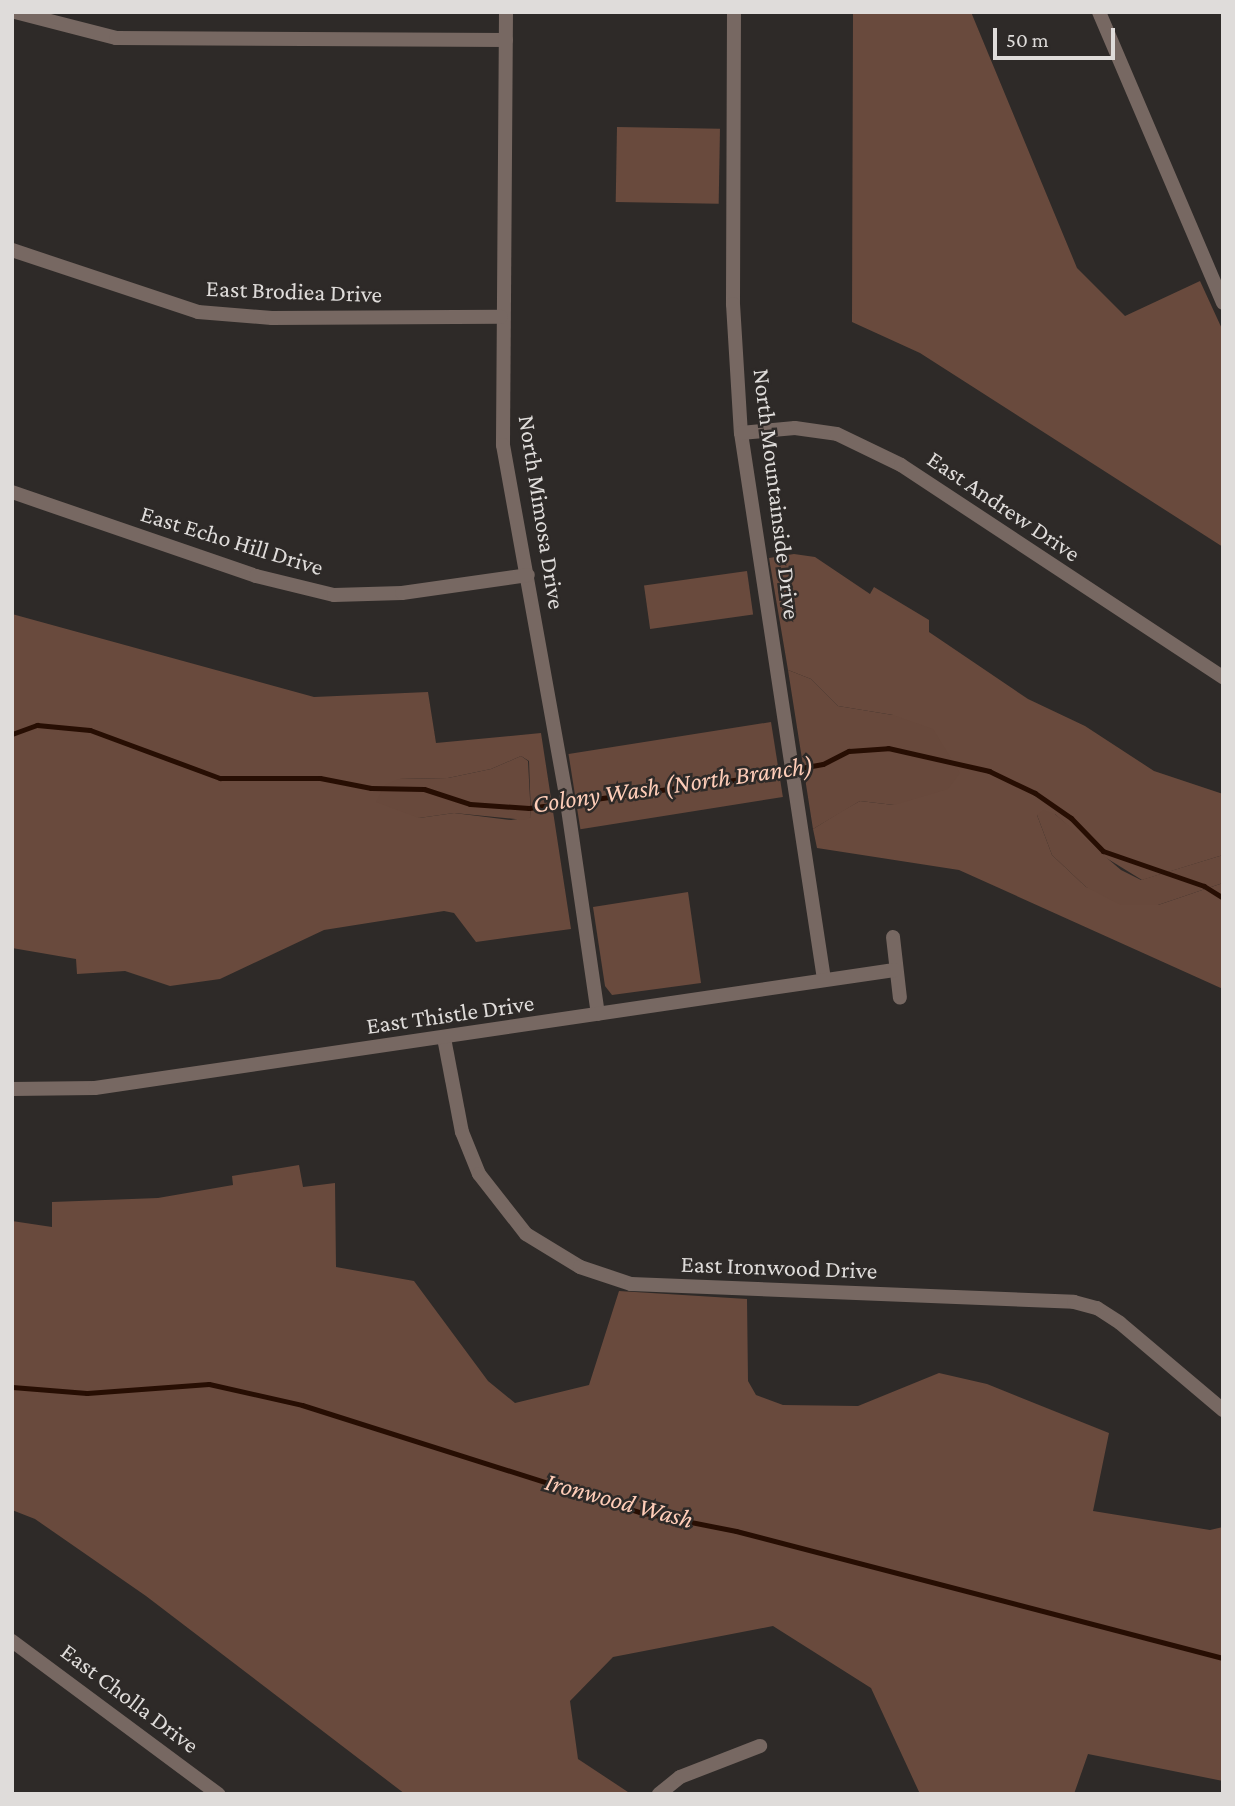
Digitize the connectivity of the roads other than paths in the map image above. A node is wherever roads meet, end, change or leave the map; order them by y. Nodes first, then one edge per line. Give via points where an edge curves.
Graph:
1 (15, 12) edge
2 (506, 12) edge
3 (734, 12) edge
4 (1098, 12) edge
5 (506, 40) junction
6 (12, 250) edge
7 (1223, 303) edge
8 (501, 317) junction
9 (741, 433) junction
10 (12, 492) edge
11 (528, 575) junction
12 (1223, 677) edge
13 (893, 937) dead end
14 (894, 970) junction
15 (824, 979) junction
16 (900, 998) dead end
17 (598, 1014) junction
18 (444, 1038) junction
19 (12, 1089) edge
20 (1223, 1410) edge
21 (12, 1641) edge
22 (761, 1746) dead end
23 (218, 1794) edge
24 (659, 1794) edge

1 - 5 street via 116,38
2 - 5 street, North Mimosa Drive
3 - 9 street, North Mountainside Drive via 733,304
4 - 7 street
5 - 8 street, North Mimosa Drive
6 - 8 street, East Brodiea Drive via 198,312 272,318
8 - 11 street, North Mimosa Drive via 503,444
9 - 12 street, East Andrew Drive via 795,428 837,434 901,465
9 - 15 street, North Mountainside Drive
10 - 11 street, East Echo Hill Drive via 256,576 334,595 402,593
11 - 17 street, North Mimosa Drive
13 - 14 street
14 - 15 street, East Thistle Drive
14 - 16 street
15 - 17 street, East Thistle Drive
17 - 18 street, East Thistle Drive
18 - 19 street, East Thistle Drive via 95,1088
18 - 20 street, East Ironwood Drive via 461,1132 479,1174 526,1234 580,1267 631,1284 1073,1302 1097,1308 1120,1323
21 - 23 street, East Cholla Drive
22 - 24 street via 680,1777

